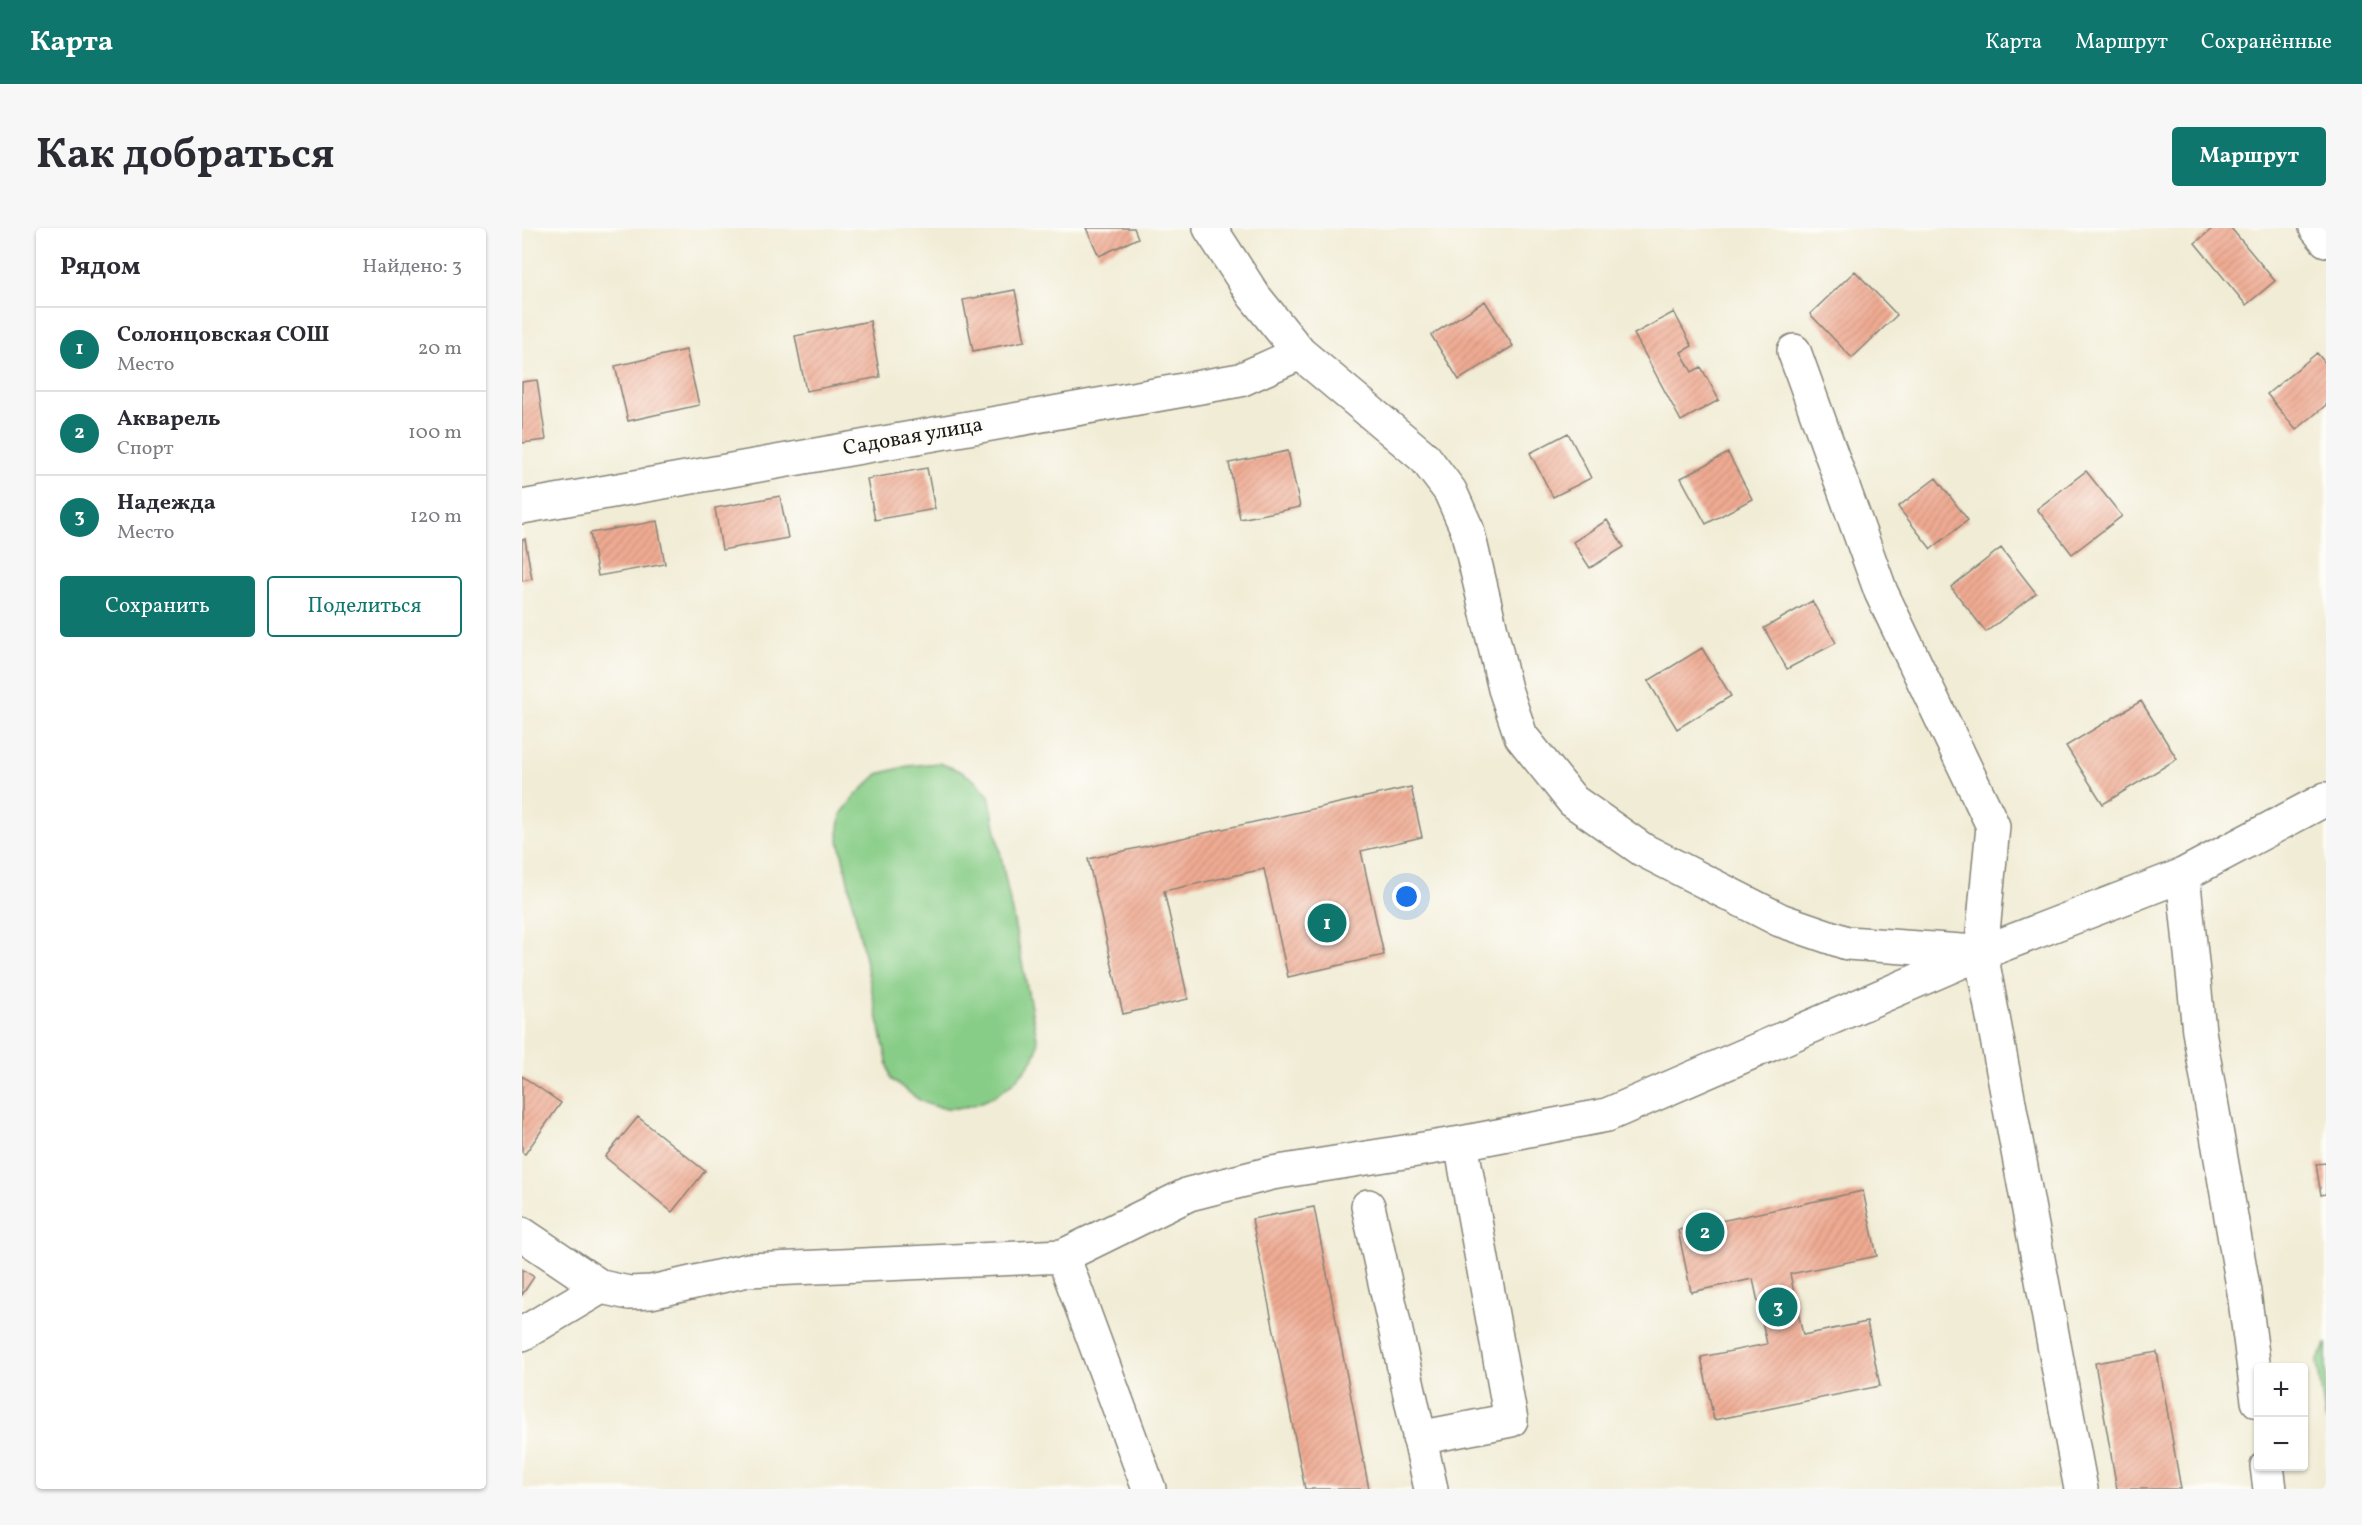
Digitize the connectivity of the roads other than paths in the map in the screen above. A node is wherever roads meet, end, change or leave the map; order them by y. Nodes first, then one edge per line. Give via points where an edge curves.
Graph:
1 (1210, 228) edge
2 (2316, 228) edge
3 (2326, 240) edge
4 (1794, 351) dead end
5 (1300, 353) junction
6 (522, 507) edge
7 (2326, 799) edge
8 (2183, 875) junction
9 (1981, 953) junction
10 (1461, 1143) junction
11 (1368, 1206) dead end
12 (522, 1233) edge
13 (1063, 1256) junction
14 (601, 1287) junction
15 (522, 1334) edge
16 (2254, 1365) edge
17 (1419, 1438) junction
18 (2268, 1471) edge
19 (1149, 1489) edge
20 (1431, 1489) edge
21 (2081, 1489) edge
22 (2270, 1489) edge

1 - 5 street via 1254,296
2 - 3 street
4 - 9 street via 1881,592 1993,826
5 - 6 street, Садовая улица via 1240,380
5 - 9 street via 1425,458 1450,491 1467,529 1505,689 1521,736 1573,801 1642,850 1780,920 1847,943
7 - 8 street
8 - 9 street
8 - 16 street via 2199,1031
9 - 10 street via 1607,1115
9 - 21 street
10 - 13 street via 1272,1173 1190,1194
10 - 17 street via 1511,1420
11 - 17 street
12 - 14 street
13 - 14 street via 748,1270 651,1292 629,1293
13 - 19 street
14 - 15 street
17 - 20 street
18 - 22 street

